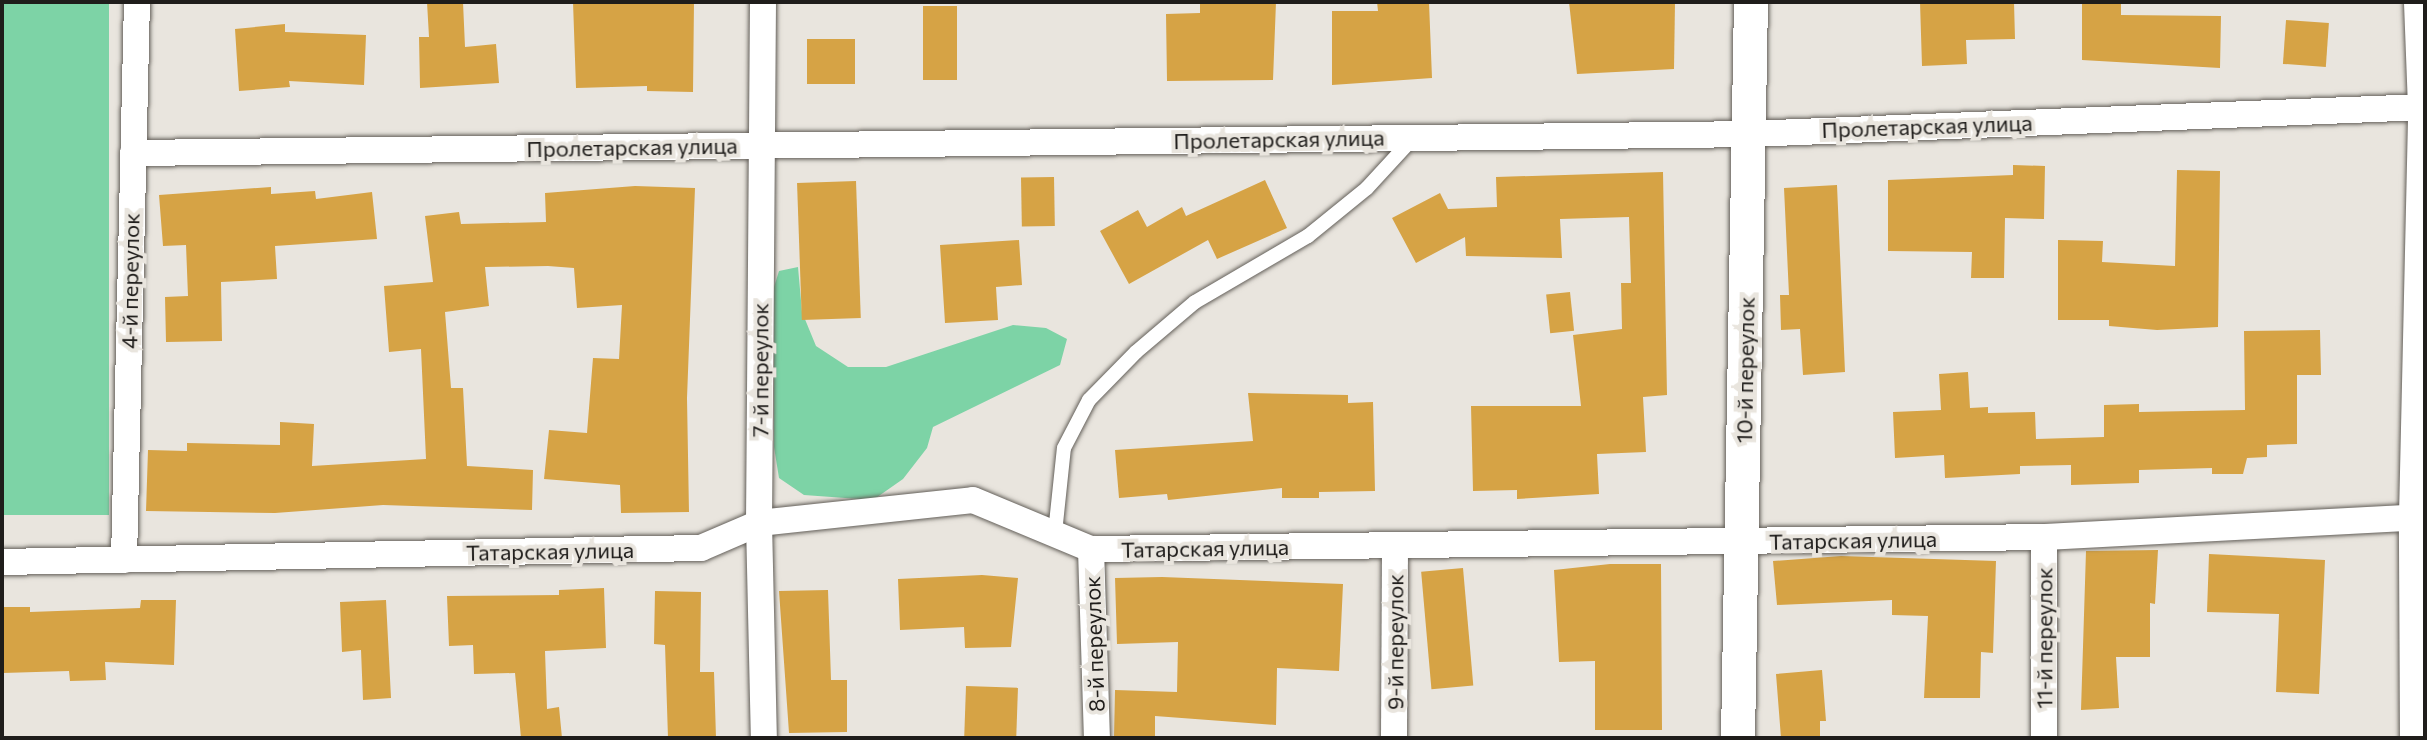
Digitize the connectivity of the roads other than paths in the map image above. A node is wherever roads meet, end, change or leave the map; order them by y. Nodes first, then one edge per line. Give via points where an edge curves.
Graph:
1 (137, 2) edge
2 (763, 2) edge
3 (1751, 2) edge
4 (2417, 2) edge
5 (2423, 107) edge
6 (1749, 134) junction
7 (1413, 138) junction
8 (761, 146) junction
9 (133, 153) junction
10 (2418, 516) edge
11 (759, 523) junction
12 (1055, 533) junction
13 (2044, 537) junction
14 (1743, 541) junction
15 (1395, 545) junction
16 (1091, 549) junction
17 (124, 560) junction
18 (2, 562) edge
19 (764, 738) edge
20 (1097, 738) edge
21 (1394, 738) edge
22 (1738, 738) edge
23 (2044, 738) edge
24 (2413, 738) edge

1 - 9 street, 4-й переулок
2 - 8 street, 7-й переулок
3 - 6 street, 10-й переулок
4 - 5 street
5 - 6 street, Пролетарская улица
5 - 10 street
6 - 7 street, Пролетарская улица
6 - 14 street, 10-й переулок
7 - 8 street, Пролетарская улица
7 - 12 lane via 1367,188 1308,236 1195,302 1089,400 1064,448
8 - 9 street, Пролетарская улица
8 - 11 street, 7-й переулок
9 - 17 street, 4-й переулок
10 - 13 street, Татарская улица
10 - 24 street
11 - 12 street, Татарская улица via 973,500
11 - 17 street, Татарская улица via 701,548
11 - 19 street, 7-й переулок
12 - 16 street, Татарская улица
13 - 14 street, Татарская улица
13 - 23 street, 11-й переулок
14 - 15 street, Татарская улица
14 - 22 street, 10-й переулок
15 - 16 street, Татарская улица
15 - 21 street, 9-й переулок
16 - 20 street, 8-й переулок
17 - 18 street, Татарская улица

